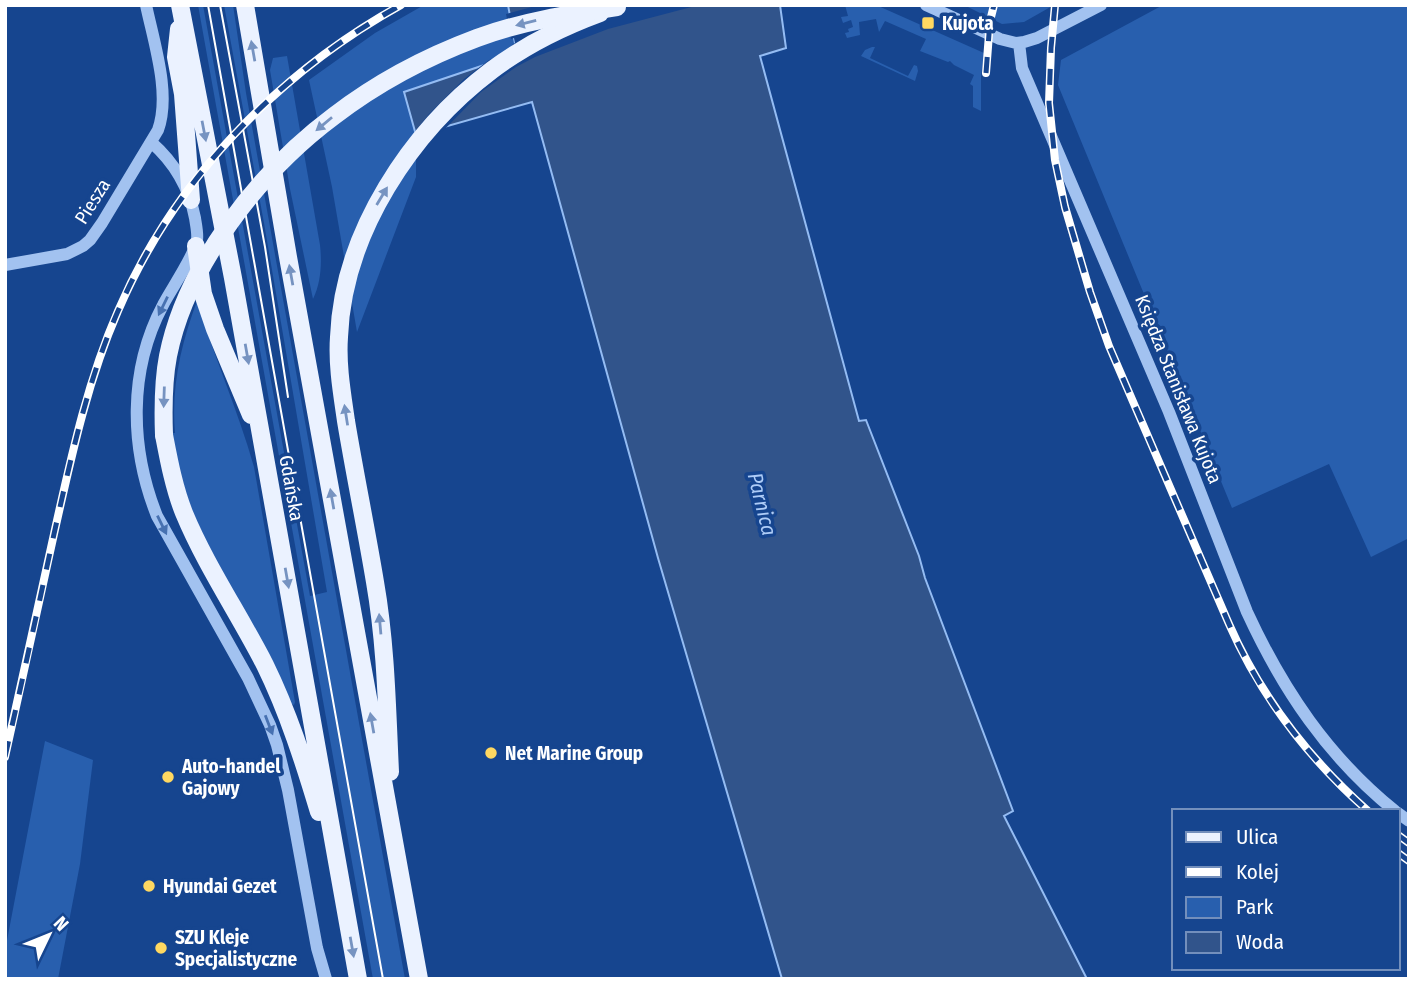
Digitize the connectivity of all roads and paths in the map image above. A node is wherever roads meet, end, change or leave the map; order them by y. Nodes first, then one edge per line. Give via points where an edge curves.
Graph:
1 (146, 5) edge
2 (245, 5) edge
3 (926, 5) edge
4 (1101, 5) edge
5 (620, 6) edge
6 (181, 10) edge
7 (1019, 43) junction
8 (151, 142) junction
9 (191, 200) junction
10 (196, 247) junction
11 (5, 265) edge
12 (263, 444) junction
13 (1394, 809) edge
14 (393, 839) junction
15 (344, 901) junction
16 (326, 979) edge
17 (358, 979) edge
18 (419, 979) edge

1 - 8 street via 163,96 160,123
14 -> 2 main road, Gdańska
3 - 7 street via 997,38
4 - 7 street
14 -> 5 main road, bridge via 379,608 341,387 338,338 351,263 366,226 402,165 429,130 480,79 531,45
5 -> 15 main road, bridge via 520,24 457,46 368,92 331,118 233,219 191,288 175,330 168,356 164,435 176,490 205,557 282,703
6 - 9 main road via 176,57
6 -> 12 main road, Gdańska
7 - 13 street, Księdza Stanisława Kujota via 1022,68 1169,412 1259,638 1288,691 1320,735
8 - 9 street via 171,162
8 - 11 street, Piesza via 83,246 67,254
9 - 10 street
10 - 12 main road via 203,294
10 -> 16 street via 160,309 146,346 136,408 139,452 157,516 248,678 273,735
12 -> 15 main road, Gdańska
14 - 18 main road, Gdańska
15 -> 17 main road, Gdańska

